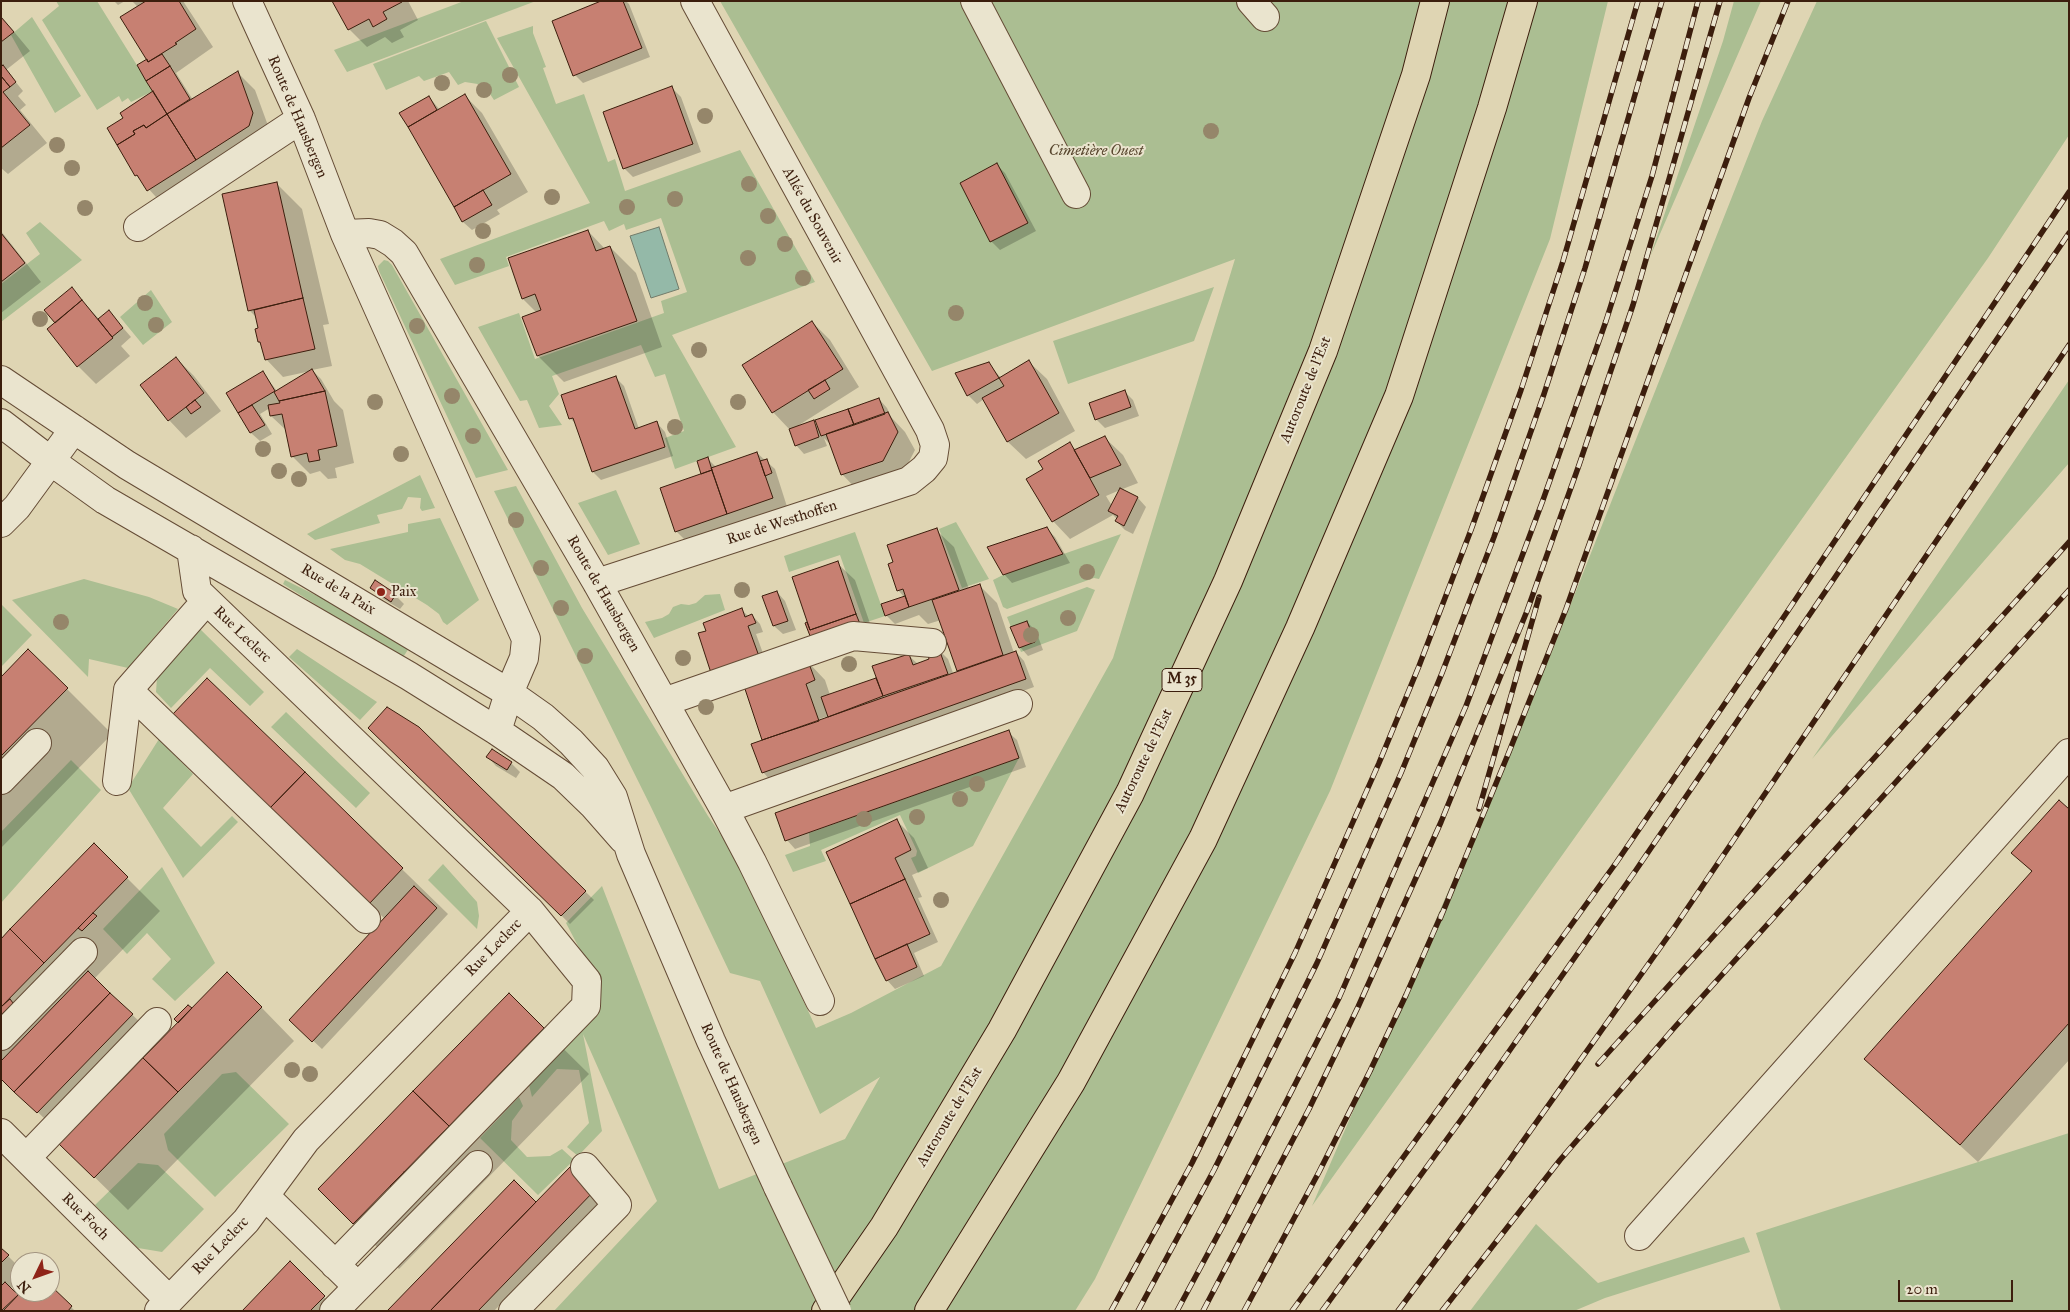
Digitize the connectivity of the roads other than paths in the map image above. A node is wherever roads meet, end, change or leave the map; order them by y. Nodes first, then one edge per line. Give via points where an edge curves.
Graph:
1 (247, 1) edge
2 (694, 1) edge
3 (976, 1) edge
4 (1435, 1) edge
5 (1523, 1) edge
6 (301, 119) junction
7 (1076, 194) dead end
8 (138, 228) dead end
9 (345, 234) junction
10 (1, 380) edge
11 (1, 423) edge
12 (74, 429) junction
13 (930, 430) joint
14 (52, 462) junction
15 (1, 523) edge
16 (191, 549) junction
17 (597, 583) junction
18 (206, 600) junction
19 (932, 642) dead end
20 (128, 690) junction
21 (509, 693) junction
22 (664, 702) junction
23 (1018, 704) dead end
24 (497, 731) junction
25 (37, 744) dead end
26 (2069, 753) edge
27 (1, 780) edge
28 (117, 781) dead end
29 (724, 810) junction
30 (628, 848) junction
31 (530, 911) junction
32 (366, 919) dead end
33 (83, 952) dead end
34 (820, 1001) dead end
35 (157, 1022) dead end
36 (1, 1036) edge
37 (1, 1133) edge
38 (26, 1158) junction
39 (478, 1165) dead end
40 (585, 1167) dead end
41 (266, 1197) junction
42 (1639, 1236) dead end
43 (335, 1265) junction
44 (358, 1286) junction
45 (164, 1305) edge
46 (334, 1311) edge
47 (513, 1311) edge
48 (826, 1311) edge
49 (837, 1311) edge
50 (929, 1311) edge

1 - 6 street, Route de Hausbergen
2 - 13 street, Allée du Souvenir
3 - 7 street
4 - 48 highway, Autoroute de l’Est / M 35 via 1416,75 1323,351 1228,581 1130,793 1002,1030 884,1227
5 - 50 highway via 1399,396 1300,628 1198,848 1071,1082
6 - 8 street
6 - 9 street, Route de Hausbergen
9 - 17 street, Route de Hausbergen via 380,235 404,253
9 - 21 street, Route de Hausbergen via 526,639 524,658
10 - 12 street, Rue de la Paix
11 - 14 street
12 - 14 street
12 - 21 street, Rue de la Paix via 127,465
13 - 17 street, Rue de Westhoffen via 935,445 932,458 909,481
14 - 15 street
14 - 16 street via 105,500
16 - 18 street, Rue Leclerc via 197,591
16 - 24 street
17 - 22 street, Route de Hausbergen
18 - 20 street
18 - 31 street, Rue Leclerc
19 - 22 street via 853,636
20 - 28 street
20 - 32 street
21 - 24 street, Route de Hausbergen
21 - 30 street, Rue de la Paix via 543,717 595,768 613,797
22 - 29 street, Route de Hausbergen
23 - 29 street
24 - 30 street via 563,776 594,806
25 - 27 street
26 - 42 street
29 - 34 street, Route de Hausbergen
30 - 49 street, Route de Hausbergen, bridge via 711,1041
31 - 41 street, Rue Leclerc via 306,1140
31 - 43 street via 587,981 586,1006
33 - 36 street
35 - 38 street
37 - 38 street, Rue Foch
38 - 45 street, Rue Foch
39 - 44 street
40 - 47 street via 617,1205
41 - 43 street
41 - 45 street, Rue Leclerc
43 - 44 street
44 - 46 street

